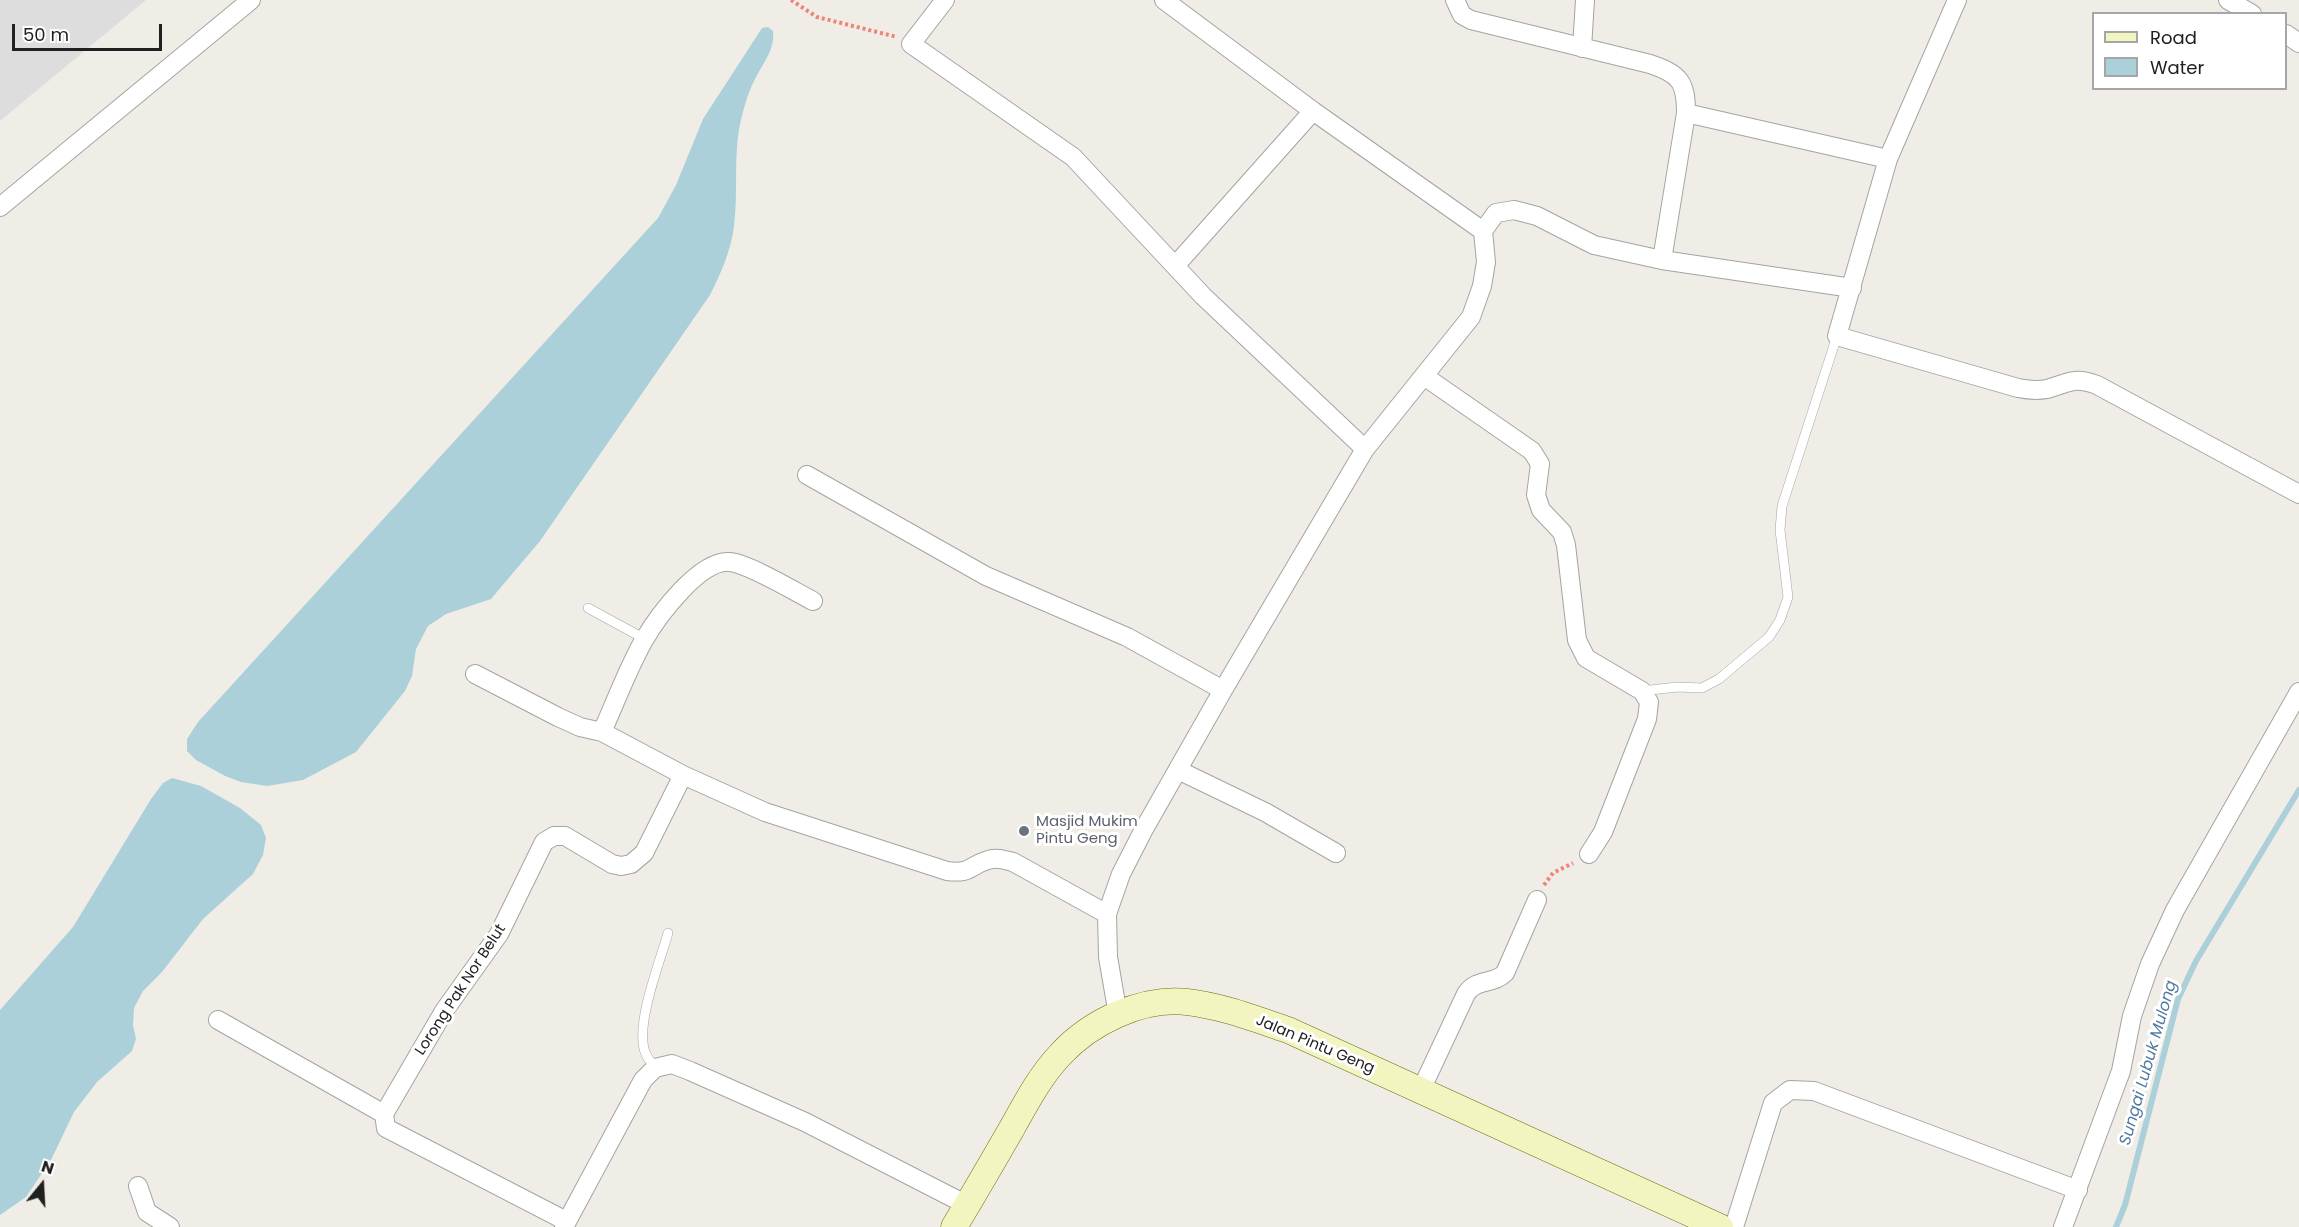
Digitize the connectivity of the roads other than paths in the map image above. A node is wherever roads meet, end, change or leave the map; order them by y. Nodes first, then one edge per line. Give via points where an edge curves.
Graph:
1 (251, 0) edge
2 (945, 0) edge
3 (1164, 0) edge
4 (1455, 0) edge
5 (1585, 0) edge
6 (1957, 0) edge
7 (2228, 0) edge
8 (2249, 12) edge
9 (1582, 48) junction
10 (1313, 111) junction
11 (1686, 113) junction
12 (1888, 159) junction
13 (0, 207) edge
14 (1483, 231) junction
15 (1662, 260) junction
16 (1175, 266) junction
17 (1852, 288) junction
18 (1837, 336) junction
19 (1424, 376) junction
20 (1365, 450) junction
21 (807, 475) dead end
22 (2299, 494) edge
23 (813, 601) dead end
24 (588, 608) dead end
25 (645, 639) junction
26 (475, 674) dead end
27 (1222, 690) junction
28 (1642, 691) junction
29 (2299, 692) edge
30 (602, 732) junction
31 (1178, 770) junction
32 (683, 775) junction
33 (1336, 853) dead end
34 (1589, 854) road end
35 (1537, 900) road end
36 (1107, 914) junction
37 (668, 933) dead end
38 (1118, 1015) junction
39 (218, 1020) dead end
40 (655, 1068) junction
41 (1421, 1090) junction
42 (384, 1114) junction
43 (138, 1186) dead end
44 (2078, 1190) junction
45 (967, 1205) junction
46 (565, 1224) edge
47 (170, 1227) edge
48 (954, 1227) edge
49 (1720, 1227) edge
50 (1734, 1227) edge
51 (2063, 1227) edge

1 - 13 street
2 - 16 street via 911,44 1073,157
3 - 10 street
4 - 9 street via 1462,15 1471,20
5 - 9 street
6 - 12 street
7 - 8 street
9 - 11 street via 1671,72 1685,89
10 - 14 street
10 - 16 street
11 - 12 street
11 - 15 street
12 - 17 street
14 - 15 street via 1496,213 1514,210 1537,216 1594,245
14 - 19 street via 1486,262 1471,317
15 - 17 street
16 - 20 street
17 - 18 street
18 - 22 street via 2018,388 2045,390 2084,380
18 - 28 lane via 1782,506 1780,530 1788,597 1780,620 1769,637 1719,679 1701,688
19 - 20 street
19 - 28 street via 1532,451 1540,464 1536,495 1541,510 1562,532 1566,545 1577,640 1586,658
20 - 27 street
21 - 27 street via 986,576 1127,637
23 - 25 street via 728,562 697,575
24 - 25 lane
25 - 30 street
26 - 30 street via 558,717
27 - 31 street
28 - 34 street via 1649,702 1647,719 1603,832
29 - 44 street via 2175,910 2150,964 2132,1016 2121,1071
30 - 32 street
31 - 33 street via 1265,812
31 - 36 street via 1121,874
32 - 36 street via 765,812 946,871 968,872 988,860 1013,862
32 - 42 street, Lorong Pak Nor Belut via 644,853 631,864 612,864 565,836 554,836 544,842 500,934 444,1011
35 - 41 street via 1505,973 1477,983 1466,993
36 - 38 street via 1108,957
37 - 40 lane via 642,1034 645,1053
38 - 41 main road, Jalan Pintu Geng via 1150,1004 1185,1002 1221,1008 1288,1030
38 - 45 main road, Jalan Pintu Geng via 1090,1029 1060,1055 1031,1094
39 - 42 street
40 - 45 street via 672,1064 747,1094
40 - 46 street via 643,1080
41 - 49 main road, Jalan Pintu Geng
42 - 46 street via 386,1128
43 - 47 street via 147,1212
44 - 50 street via 1814,1091 1790,1090 1773,1103
44 - 51 street
45 - 48 main road, Jalan Pintu Geng

